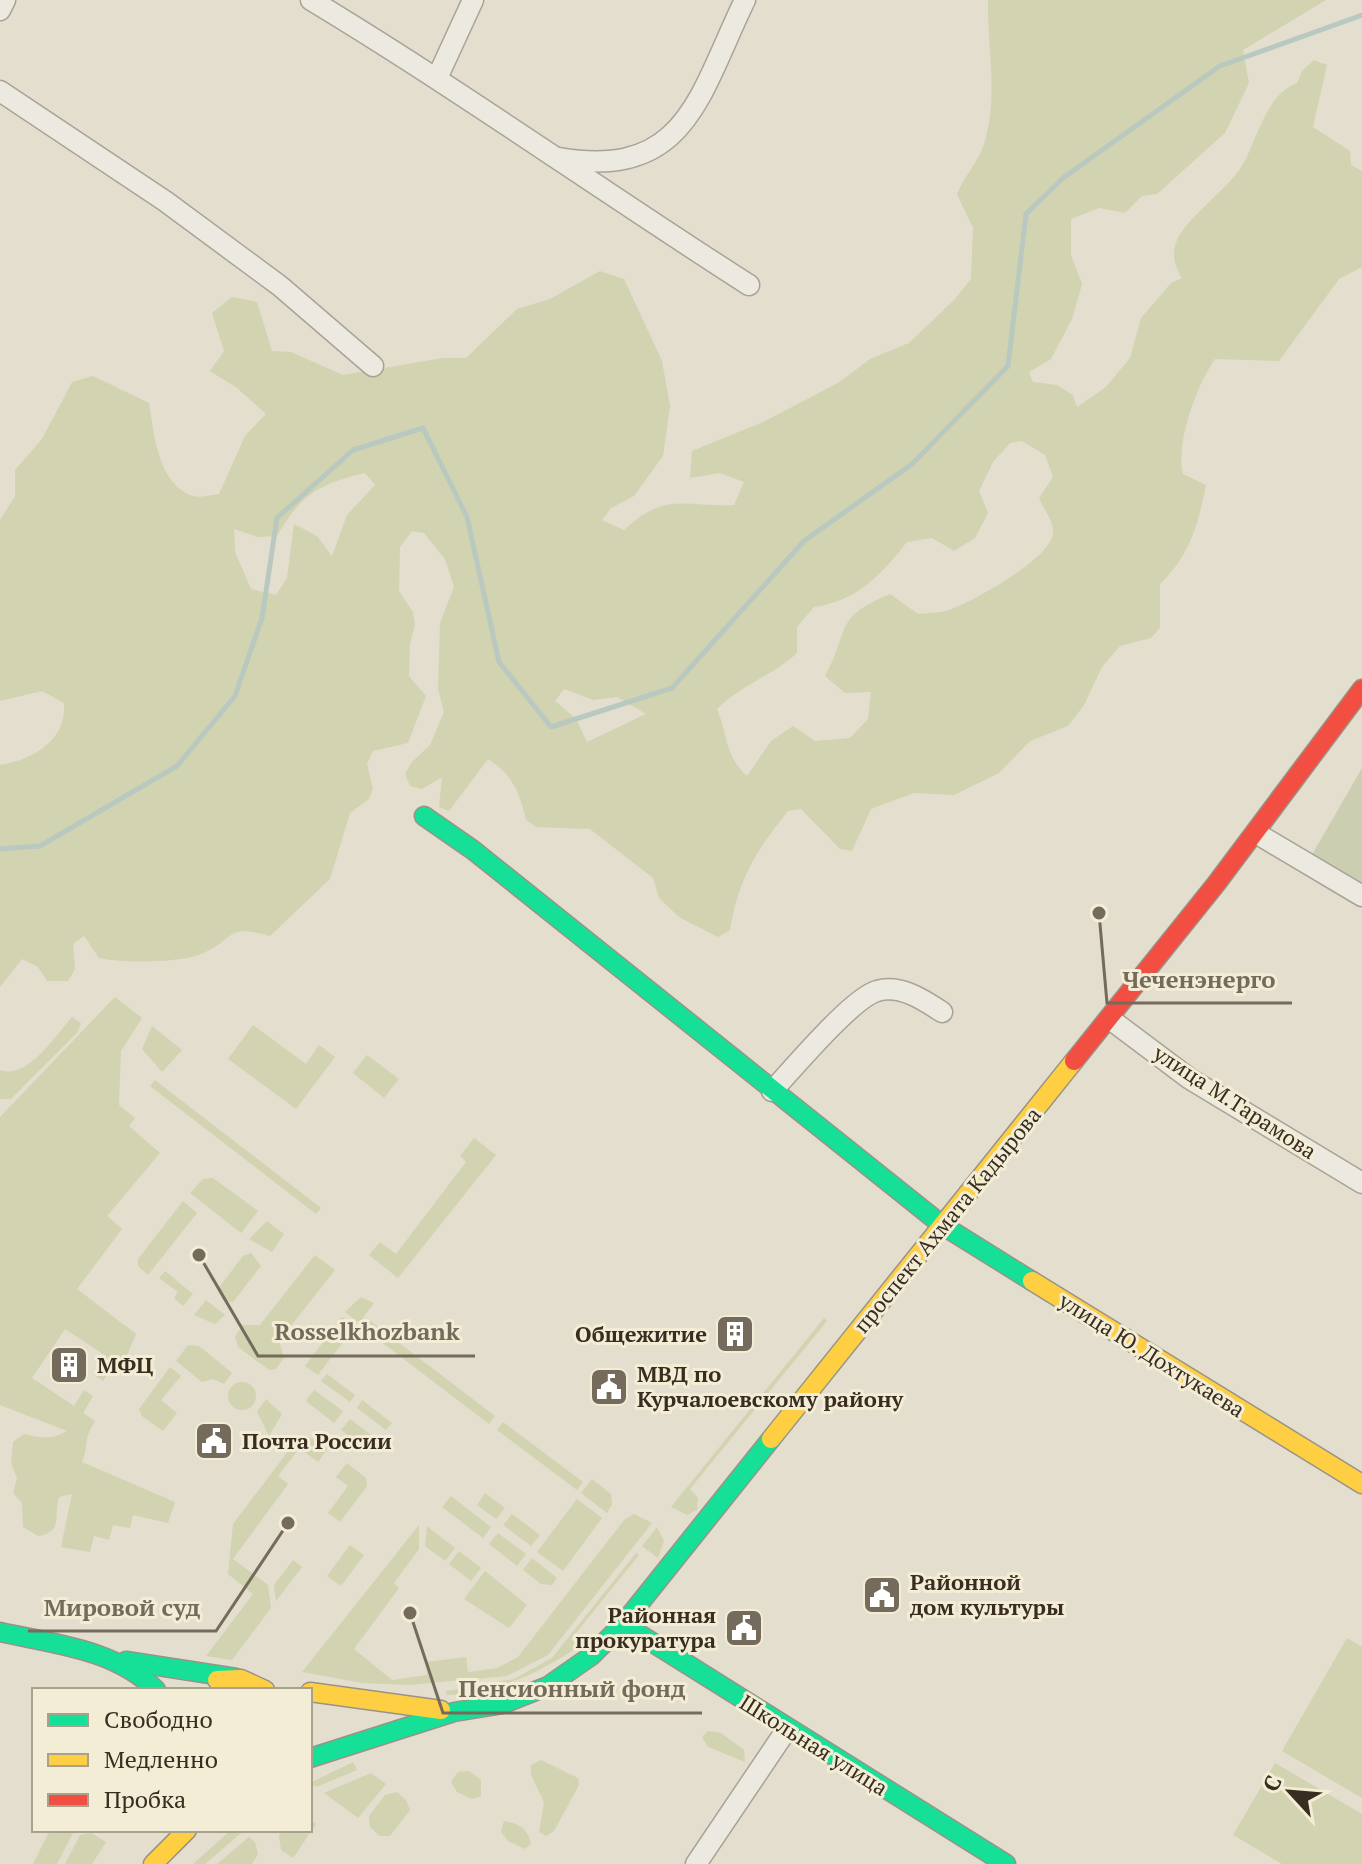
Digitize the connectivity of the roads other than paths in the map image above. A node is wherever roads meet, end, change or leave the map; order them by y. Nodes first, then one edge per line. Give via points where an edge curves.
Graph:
1 (5, 0) edge
2 (311, 0) edge
3 (473, 0) edge
4 (745, 0) edge
5 (0, 10) edge
6 (438, 76) junction
7 (0, 91) edge
8 (554, 157) junction
9 (749, 285) dead end
10 (373, 366) dead end
11 (1362, 689) edge
12 (424, 816) dead end
13 (1256, 833) junction
14 (1362, 896) edge
15 (942, 1012) dead end
16 (1110, 1019) junction
17 (772, 1091) junction
18 (1362, 1183) edge
19 (942, 1225) junction
20 (1362, 1484) edge
21 (623, 1624) junction
22 (0, 1632) edge
23 (103, 1657) junction
24 (238, 1678) junction
25 (155, 1688) edge
26 (199, 1688) edge
27 (260, 1688) edge
28 (290, 1688) edge
29 (312, 1692) edge
30 (454, 1712) junction
31 (787, 1729) junction
32 (312, 1757) edge
33 (160, 1832) edge
34 (185, 1832) edge
35 (146, 1864) edge
36 (153, 1864) edge
37 (696, 1864) edge
38 (1006, 1864) edge

1 - 5 street
2 - 6 street
3 - 6 street
4 - 8 street via 686,122 663,146 631,159 592,164
6 - 8 street
7 - 10 street via 178,210 280,286
8 - 9 street
11 - 13 main road, проспект Ахмата Кадырова
12 - 17 main road, улица Ю. Дохтукаева
13 - 14 street
13 - 16 main road, проспект Ахмата Кадырова
15 - 17 street via 922,998 897,990 877,991 857,1004
16 - 18 street, улица М.Тарамова via 1190,1079
16 - 19 main road, проспект Ахмата Кадырова
17 - 19 main road, улица Ю. Дохтукаева
19 - 20 main road, улица Ю. Дохтукаева
19 - 21 main road, проспект Ахмата Кадырова
21 - 30 main road, проспект Ахмата Кадырова via 591,1656 548,1686 503,1704
21 - 31 main road, Школьная улица
22 - 23 main road
23 - 24 main road
23 - 25 main road via 127,1666
24 - 26 main road via 210,1681
24 - 27 main road
24 - 28 main road
29 - 30 main road
30 - 32 main road, проспект Ахмата Кадырова
31 - 37 street
31 - 38 main road, Школьная улица
33 - 35 main road
34 - 36 main road

